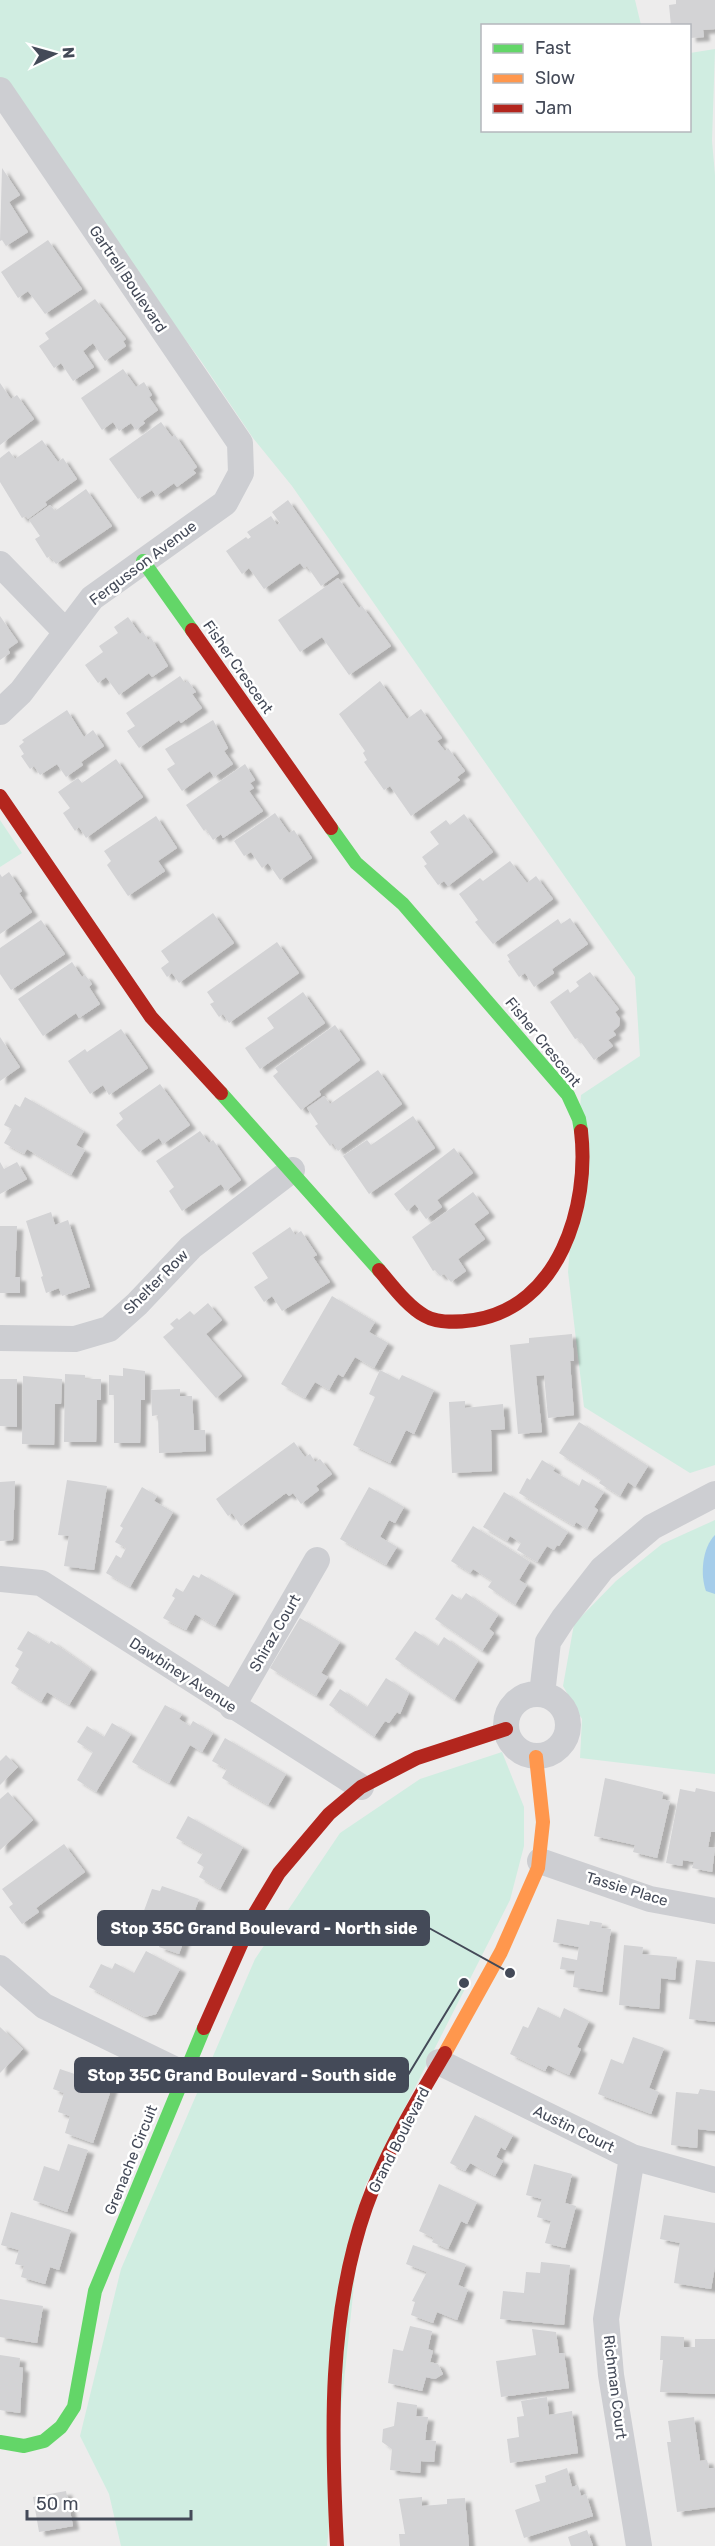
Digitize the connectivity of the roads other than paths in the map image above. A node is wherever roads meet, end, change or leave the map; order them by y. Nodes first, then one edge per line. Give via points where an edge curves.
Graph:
1 (0, 90) edge
2 (241, 473) joint
3 (143, 561) junction
4 (0, 564) edge
5 (65, 631) junction
6 (0, 711) edge
7 (0, 796) edge
8 (292, 1170) junction
9 (0, 1338) edge
10 (715, 1494) edge
11 (317, 1560) dead end
12 (0, 1579) edge
13 (542, 1694) junction
14 (232, 1707) junction
15 (506, 1729) junction
16 (536, 1757) junction
17 (360, 1787) junction
18 (540, 1862) junction
19 (715, 1911) edge
20 (0, 1968) edge
21 (439, 2062) junction
22 (184, 2074) junction
23 (632, 2157) junction
24 (715, 2180) edge
25 (0, 2442) edge
26 (337, 2546) edge
27 (639, 2546) edge

1 - 2 street, Gartrell Boulevard via 240,443
2 - 3 street, Fergusson Avenue via 225,503
3 - 5 street, Fergusson Avenue via 92,598
3 - 8 street, Fisher Crescent via 356,863 403,904 568,1095 579,1119 583,1150 576,1213 561,1254 547,1277 523,1302 488,1318 455,1323 425,1316 403,1297
4 - 5 street
5 - 6 street, Fergusson Avenue via 21,692
7 - 8 street, Fisher Crescent via 151,1017
8 - 9 street, Shelter Row via 191,1247 109,1329 75,1339
10 - 13 street via 652,1527 602,1569 548,1642
11 - 14 street, Shiraz Court
12 - 14 street, Dawbiney Avenue via 41,1582
13 - 15 street via 524,1697 516,1703 506,1719
13 - 16 street via 552,1698 566,1713 567,1734 556,1750
14 - 17 street, Dawbiney Avenue
15 - 16 street via 513,1745
15 - 17 street, Grenache Circuit via 417,1758
16 - 18 street, Grand Boulevard via 544,1841
17 - 22 street, Grenache Circuit via 329,1814 279,1873 255,1913
18 - 19 street, Tassie Place via 650,1899
18 - 21 street, Grand Boulevard via 504,1948
20 - 22 street via 44,2006
21 - 23 street, Austin Court
21 - 26 street, Grand Boulevard via 379,2176 343,2288 336,2339
22 - 25 street, Grenache Circuit via 95,2290 71,2414 53,2438 22,2447
23 - 24 street, Austin Court
23 - 27 street, Richman Court via 606,2319 611,2375

